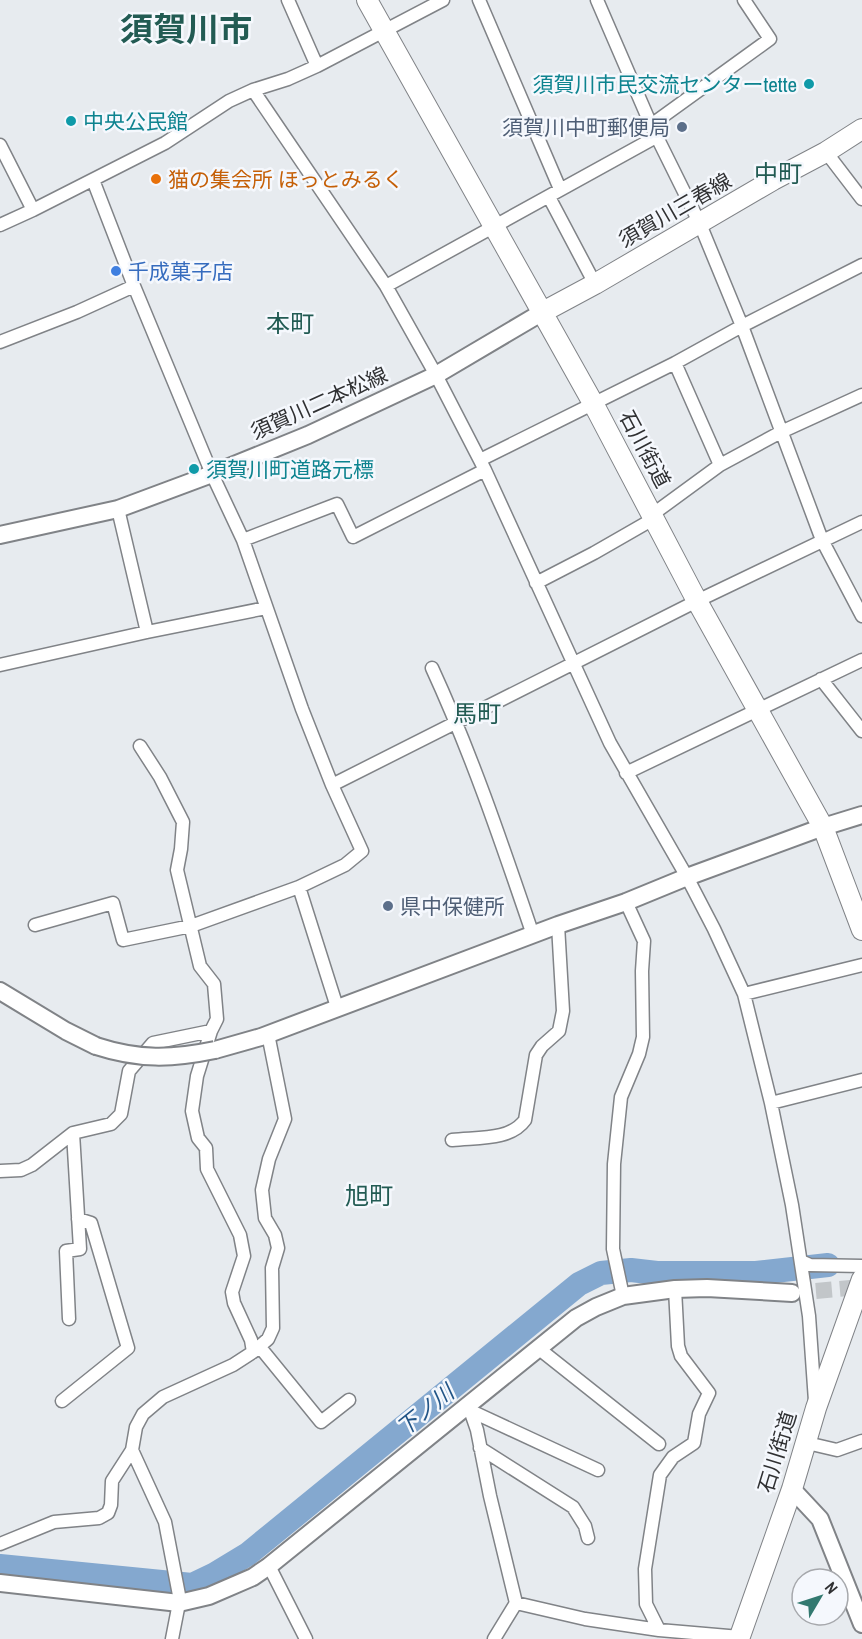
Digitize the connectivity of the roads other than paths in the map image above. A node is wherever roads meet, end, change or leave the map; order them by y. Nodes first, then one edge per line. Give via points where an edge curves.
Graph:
1 (288, 0) edge
2 (367, 0) edge
3 (443, 0) edge
4 (479, 0) edge
5 (597, 0) edge
6 (744, 0) edge
7 (384, 30) junction
8 (317, 66) junction
9 (253, 90) junction
10 (862, 129) edge
11 (654, 131) junction
12 (0, 145) edge
13 (826, 152) junction
14 (93, 180) junction
15 (560, 189) junction
16 (549, 197) junction
17 (862, 199) edge
18 (33, 210) junction
19 (700, 224) junction
20 (0, 225) edge
21 (494, 227) junction
22 (862, 265) edge
23 (595, 284) junction
24 (134, 286) junction
25 (386, 286) junction
26 (541, 313) junction
27 (742, 326) junction
28 (0, 342) edge
29 (675, 363) junction
30 (436, 375) junction
31 (862, 395) edge
32 (593, 403) junction
33 (781, 432) junction
34 (483, 465) junction
35 (720, 465) junction
36 (212, 474) junction
37 (118, 508) junction
38 (654, 516) junction
39 (862, 522) edge
40 (0, 536) edge
41 (243, 540) junction
42 (822, 540) junction
43 (536, 583) junction
44 (698, 601) junction
45 (266, 608) junction
46 (862, 616) edge
47 (147, 632) junction
48 (862, 660) edge
49 (573, 663) junction
50 (0, 665) edge
51 (432, 668) dead end
52 (821, 679) junction
53 (758, 710) junction
54 (457, 721) junction
55 (862, 731) edge
56 (140, 746) dead end
57 (626, 773) junction
58 (332, 785) junction
59 (862, 815) edge
60 (823, 827) junction
61 (687, 877) junction
62 (299, 887) junction
63 (626, 902) junction
64 (35, 925) dead end
65 (558, 925) junction
66 (191, 926) junction
67 (862, 930) edge
68 (533, 935) junction
69 (862, 965) edge
70 (0, 991) edge
71 (744, 994) junction
72 (337, 1007) junction
73 (211, 1031) junction
74 (265, 1035) junction
75 (862, 1080) edge
76 (771, 1103) junction
77 (73, 1133) junction
78 (452, 1140) dead end
79 (0, 1171) edge
80 (78, 1219) junction
81 (801, 1261) junction
82 (862, 1266) edge
83 (862, 1280) edge
84 (675, 1289) junction
85 (792, 1293) tunnel mouth
86 (623, 1296) junction
87 (69, 1319) dead end
88 (538, 1348) junction
89 (256, 1349) junction
90 (349, 1400) dead end
91 (62, 1401) dead end
92 (469, 1407) junction
93 (816, 1408) junction
94 (862, 1441) edge
95 (807, 1443) junction
96 (659, 1444) dead end
97 (480, 1448) junction
98 (132, 1450) junction
99 (598, 1470) dead end
100 (792, 1489) junction
101 (588, 1538) dead end
102 (0, 1544) edge
103 (269, 1566) junction
104 (0, 1583) edge
105 (179, 1599) junction
106 (516, 1603) junction
107 (862, 1624) edge
108 (659, 1630) junction
109 (740, 1638) edge
110 (172, 1639) edge
111 (306, 1639) edge
112 (494, 1639) edge

1 - 8 street
2 - 7 main road, 石川街道
3 - 7 street
4 - 15 street
5 - 11 street
6 - 11 street via 770,39
7 - 8 street
7 - 21 main road, 石川街道
8 - 9 street
9 - 14 street via 165,143
9 - 25 street
10 - 13 main road, 須賀川三春線
11 - 15 street
11 - 19 street
12 - 18 street
13 - 17 street
13 - 19 main road, 須賀川三春線
14 - 18 street
14 - 24 street
15 - 16 street
16 - 21 street
16 - 23 street
18 - 20 street
19 - 23 main road, 須賀川三春線
19 - 27 street
21 - 25 street
21 - 26 main road, 石川街道
22 - 27 street
23 - 26 main road, 須賀川三春線
24 - 28 street
24 - 36 street
25 - 30 street
26 - 30 street, 須賀川二本松線
26 - 32 main road, 石川街道
27 - 29 street
27 - 33 street
29 - 32 street
29 - 35 street
30 - 34 street
30 - 36 street, 須賀川二本松線 via 308,435
31 - 33 street
32 - 34 street
32 - 38 main road, 石川街道
33 - 35 street
33 - 42 street
34 - 41 street via 353,537 337,504
34 - 43 street
35 - 38 street
36 - 37 street, 須賀川二本松線
36 - 41 street
37 - 40 street, 須賀川二本松線
37 - 47 street
38 - 43 street
38 - 44 main road, 石川街道
39 - 42 street
41 - 45 street
42 - 44 street
42 - 46 street
43 - 49 street
44 - 49 street
44 - 53 main road, 石川街道
45 - 47 street
45 - 58 street
47 - 50 street
48 - 52 street
49 - 54 street
49 - 57 street
51 - 54 street
52 - 53 street
52 - 55 street
53 - 57 street
53 - 60 main road, 石川街道
54 - 58 street
54 - 68 street
56 - 66 street via 183,822 177,870
57 - 61 street
58 - 62 street via 362,852 345,865
59 - 60 street
60 - 61 street
60 - 67 main road, 石川街道
61 - 63 street
61 - 71 street
62 - 66 street
62 - 72 street
63 - 65 street
63 - 86 street via 644,940 643,1037 621,1097 614,1164 612,1249
64 - 66 street via 113,903 123,940
65 - 68 street
65 - 78 street via 563,1011 559,1031 536,1055 525,1120 509,1134
66 - 73 street via 200,966 214,984 217,1019
68 - 72 street
69 - 71 street
70 - 74 street, bridge via 66,1031 118,1054 161,1058 215,1050
71 - 76 street
72 - 74 street
73 - 77 street via 153,1043 129,1071 121,1114 111,1124
73 - 89 street via 197,1076 192,1112 198,1138 206,1148 207,1168 240,1235 244,1256 232,1292
74 - 89 street via 285,1119 262,1190 265,1218 278,1248 272,1268 273,1328 268,1339
75 - 76 street
76 - 81 street
77 - 79 street via 32,1165
77 - 80 street
80 - 87 street via 80,1248 66,1251
80 - 91 street via 91,1223 129,1348
81 - 82 street via 810,1265
81 - 93 street
83 - 93 main road, 石川街道
84 - 85 street
84 - 86 street
84 - 108 street via 681,1356 709,1394 699,1414 694,1443 673,1456 660,1475 645,1569 646,1604
86 - 88 street via 576,1318
88 - 92 street
88 - 96 street
89 - 90 street via 321,1422
89 - 98 street via 233,1365 163,1397 143,1414
92 - 97 street
92 - 99 street
92 - 103 street
93 - 95 main road, 石川街道
94 - 95 street via 837,1450
95 - 100 main road, 石川街道
97 - 101 street via 573,1507
97 - 106 street
98 - 102 street via 112,1482 108,1513 99,1518 54,1522
98 - 105 street via 165,1522
100 - 107 street via 820,1519
100 - 109 main road, 石川街道
103 - 105 street via 209,1596
103 - 111 street
104 - 105 street
105 - 110 street
106 - 108 street
106 - 112 street
108 - 109 street

